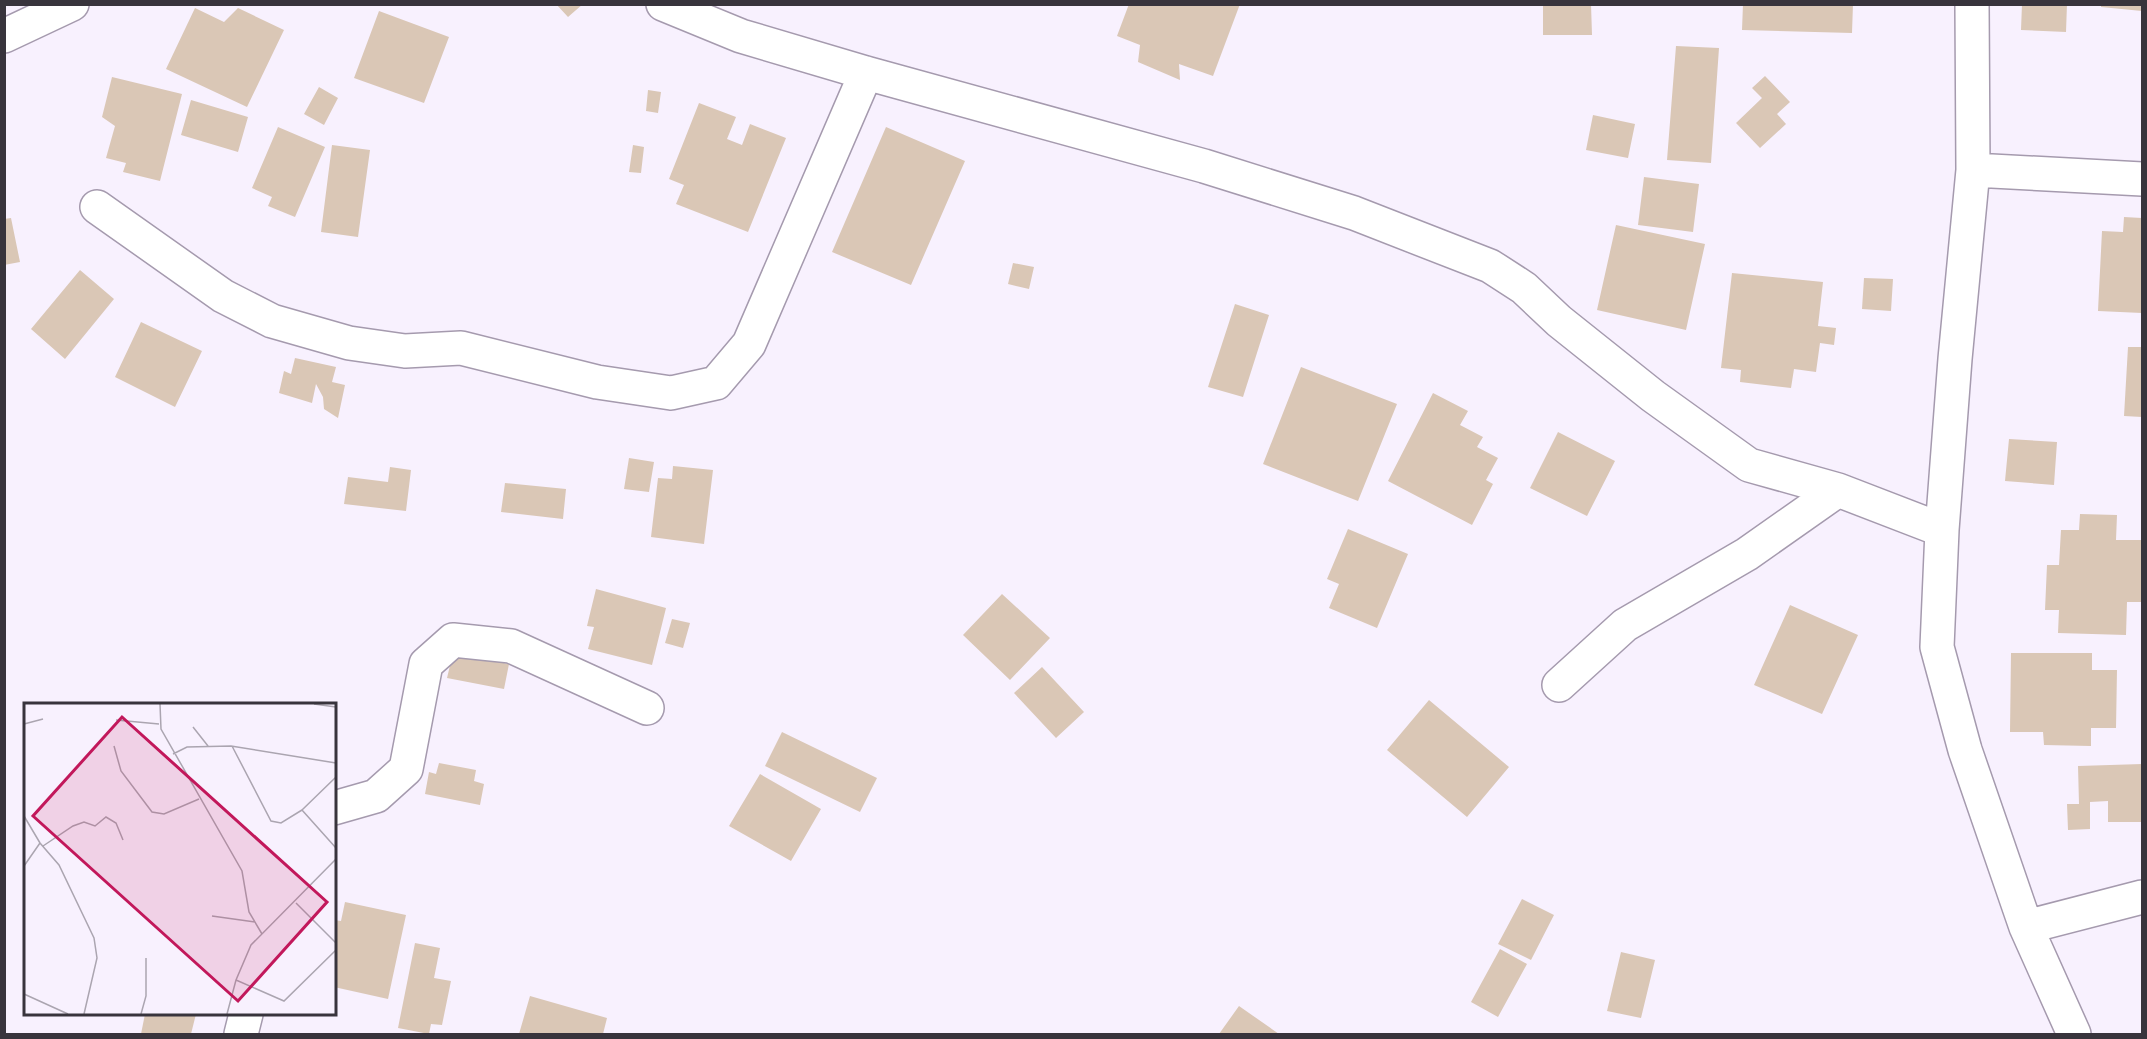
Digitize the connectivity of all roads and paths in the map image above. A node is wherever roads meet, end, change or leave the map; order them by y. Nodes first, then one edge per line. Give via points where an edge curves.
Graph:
1 (72, 4) edge
2 (663, 4) edge
3 (1972, 4) edge
4 (4, 36) edge
5 (866, 73) junction
6 (1973, 170) junction
7 (2142, 180) edge
8 (97, 207) dead end
9 (1838, 490) junction
10 (1942, 530) junction
11 (1559, 685) dead end
12 (647, 708) dead end
13 (336, 807) edge
14 (2142, 897) edge
15 (2026, 927) junction
16 (246, 1015) edge
17 (241, 1035) edge
18 (2074, 1035) edge

1 - 4 street
2 - 5 street via 741,36
3 - 6 street
5 - 8 street via 749,344 716,383 671,393 597,382 461,348 405,351 349,343 272,321 223,296
5 - 9 street via 1226,172 1354,213 1490,266 1524,288 1653,396 1749,465
6 - 7 street
6 - 10 street
9 - 10 street
9 - 11 street via 1748,554 1625,625
10 - 15 street via 1937,647 1965,750
12 - 13 street via 511,646 453,640 426,664 406,769 376,796
14 - 15 street
15 - 18 street
16 - 17 street

